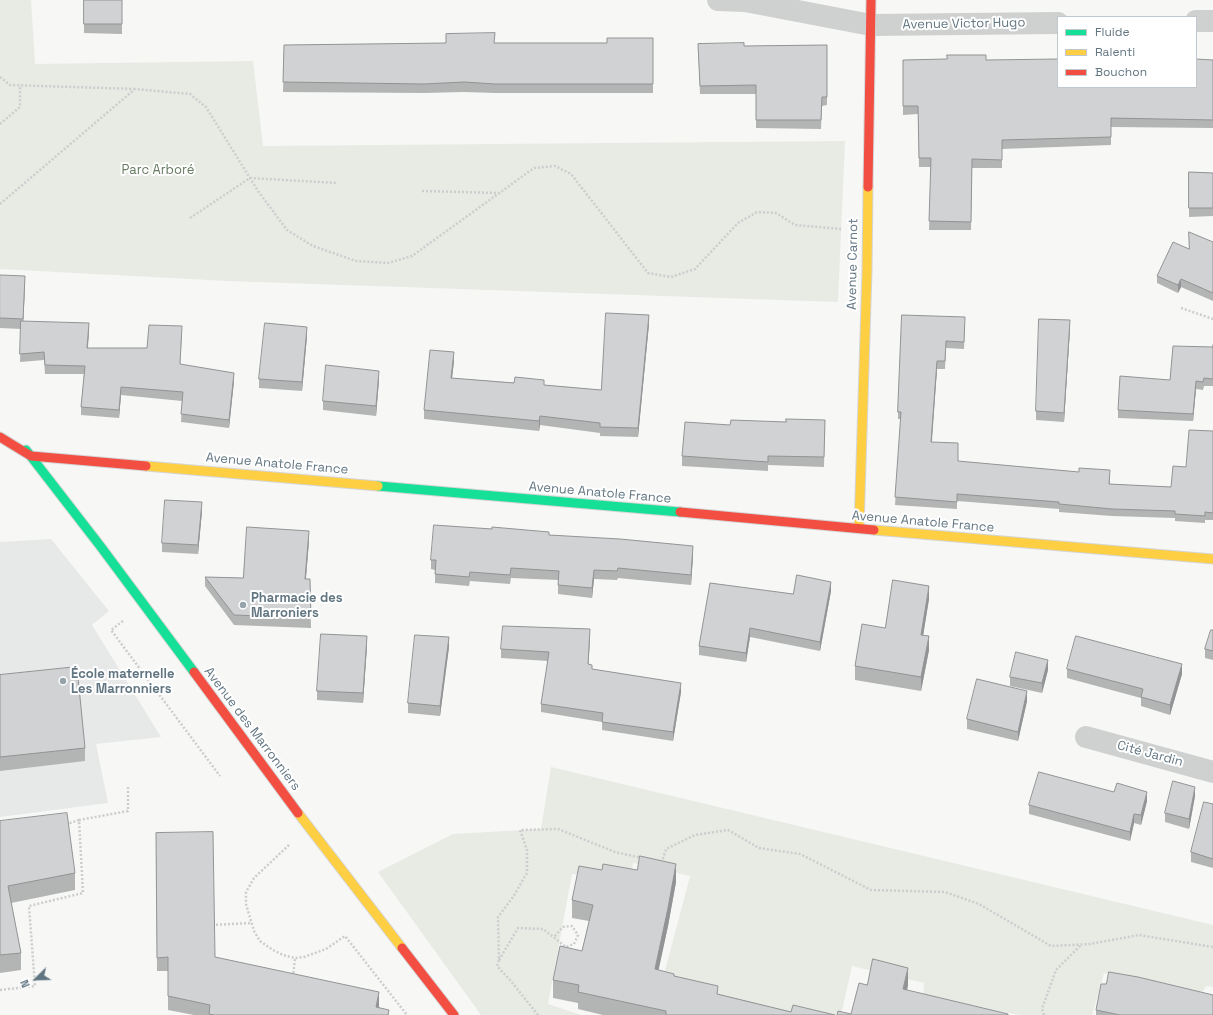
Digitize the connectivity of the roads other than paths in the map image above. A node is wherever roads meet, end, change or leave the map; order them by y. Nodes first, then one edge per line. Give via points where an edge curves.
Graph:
1 (718, 0) edge
2 (871, 0) edge
3 (1197, 21) edge
4 (1213, 21) edge
5 (1057, 23) edge
6 (870, 25) junction
7 (10, 433) dead end
8 (0, 437) edge
9 (31, 456) junction
10 (859, 528) junction
11 (1213, 559) edge
12 (1086, 737) dead end
13 (1213, 772) edge
14 (454, 1015) edge

1 - 6 street, Avenue Victor Hugo via 745,1
2 - 6 street, Avenue Carnot
3 - 4 street
5 - 6 street, Avenue Victor Hugo
6 - 10 street, Avenue Carnot
7 - 9 street
8 - 9 street
9 - 10 street, Avenue Anatole France
9 - 14 street, Avenue des Marronniers via 310,829
10 - 11 street, Avenue Anatole France via 893,533
12 - 13 street, Cité Jardin

